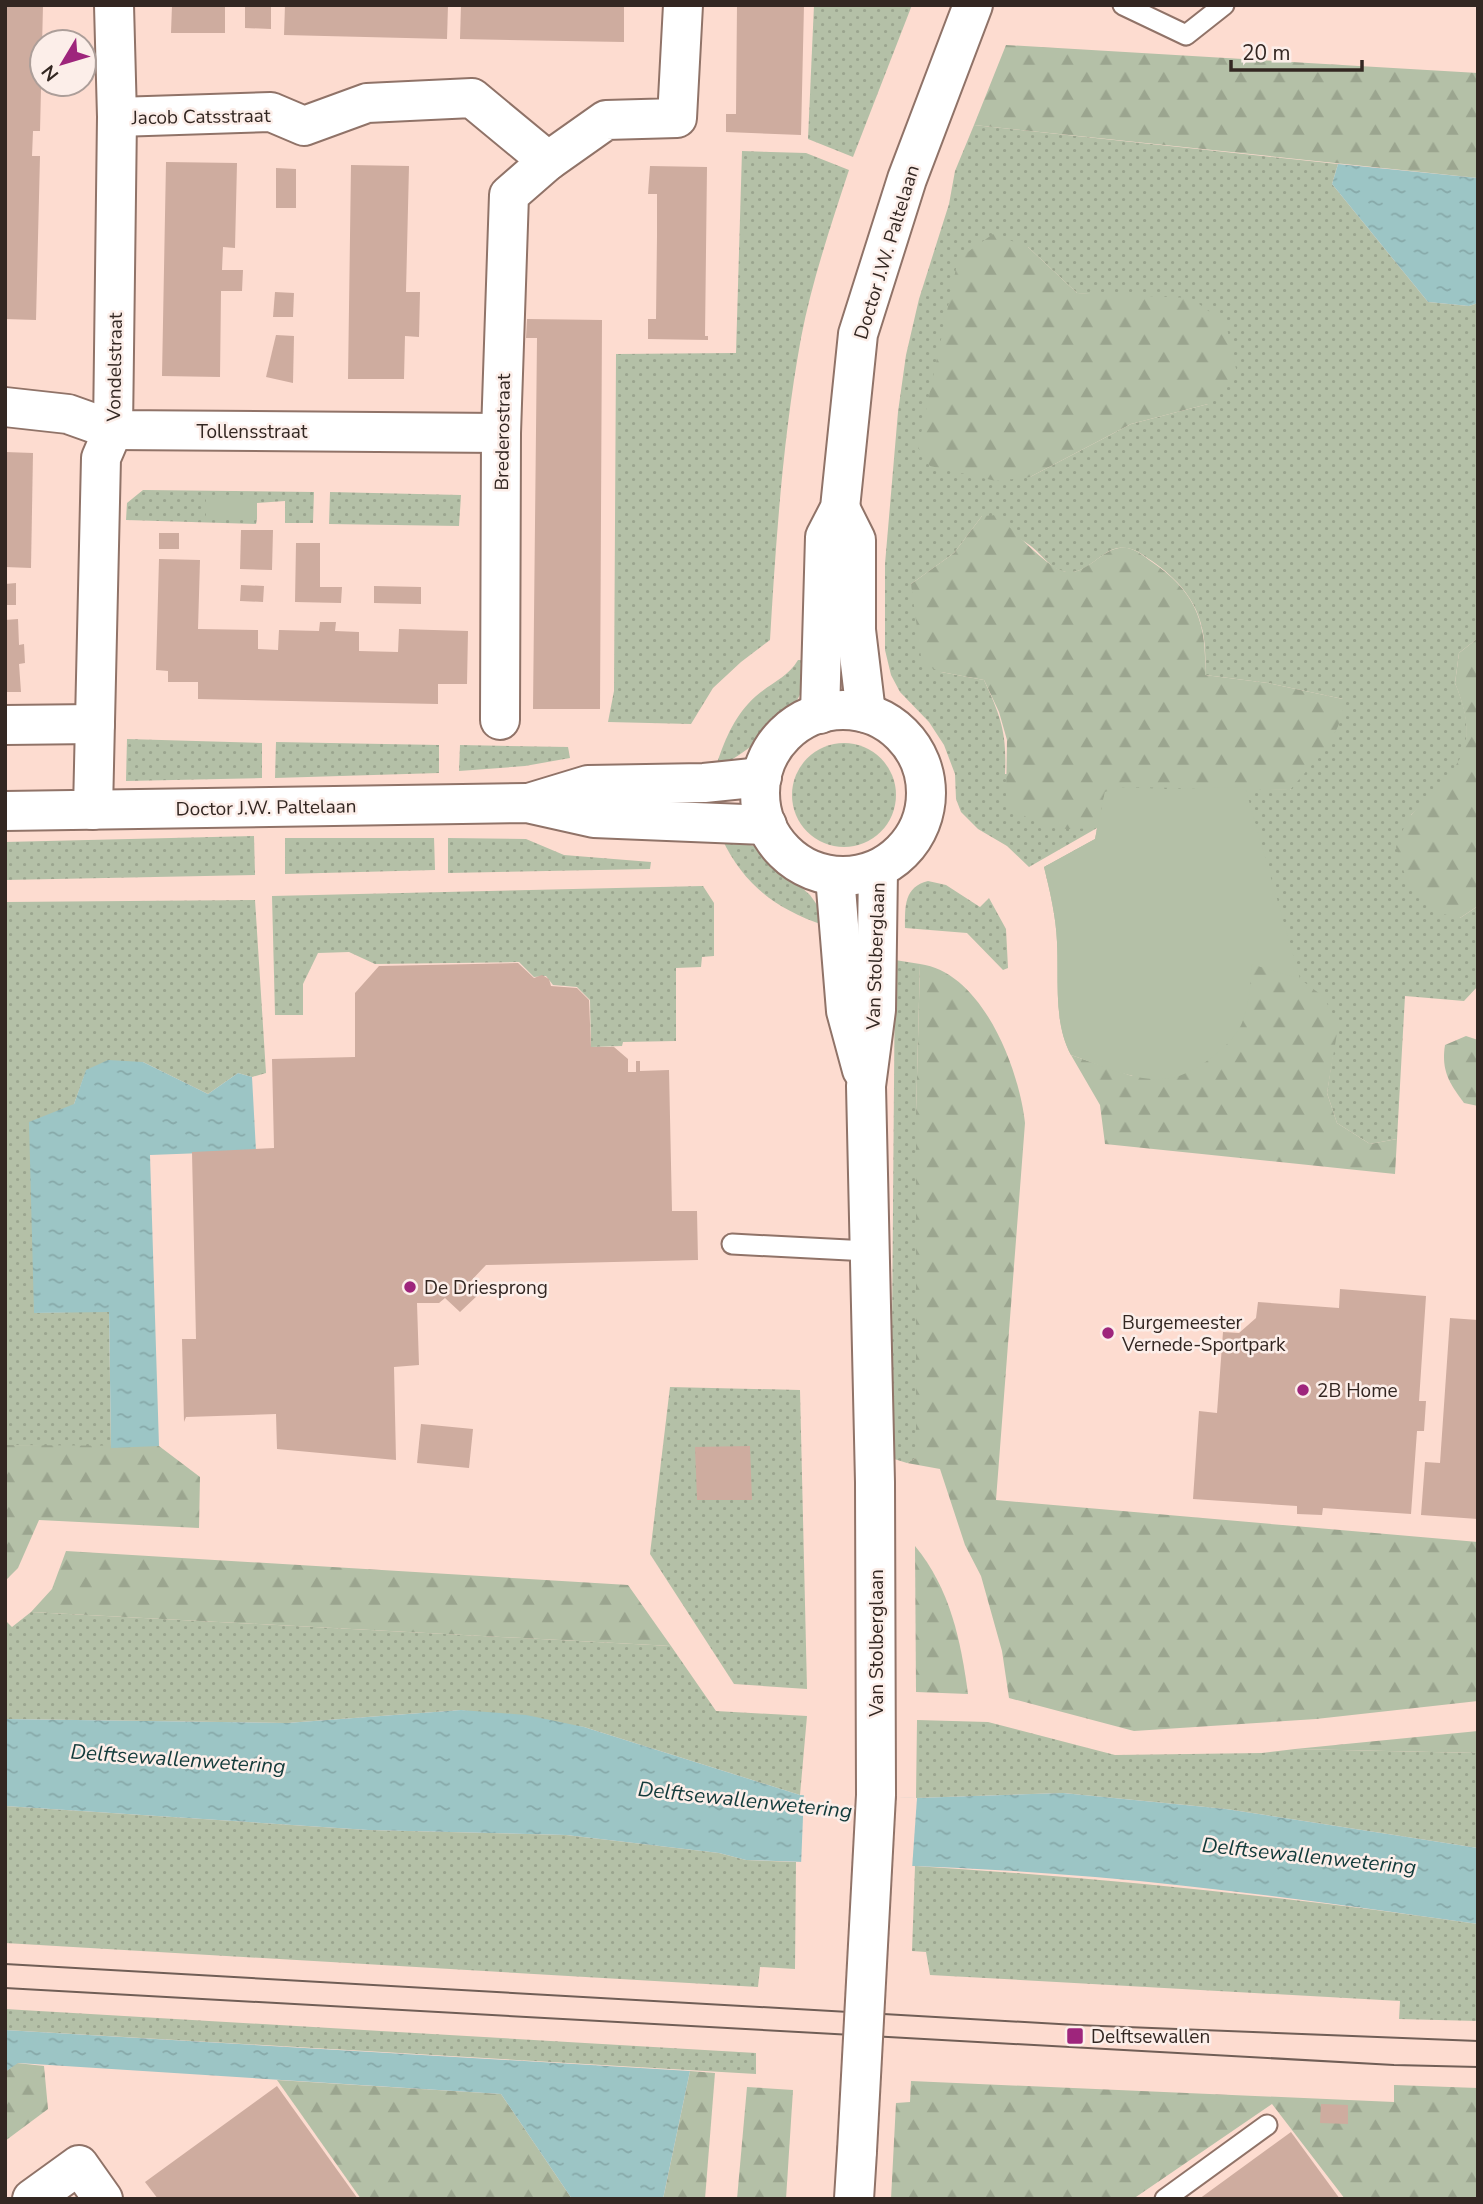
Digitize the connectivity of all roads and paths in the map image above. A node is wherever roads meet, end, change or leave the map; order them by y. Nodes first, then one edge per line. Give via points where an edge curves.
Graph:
1 (114, 5) edge
2 (683, 5) edge
3 (974, 5) edge
4 (1124, 5) edge
5 (1224, 5) edge
6 (117, 117) junction
7 (548, 161) junction
8 (5, 407) edge
9 (113, 430) junction
10 (501, 432) junction
11 (841, 508) junction
12 (866, 713) junction
13 (820, 714) junction
14 (500, 720) dead end
15 (95, 724) junction
16 (5, 725) edge
17 (762, 777) junction
18 (527, 803) junction
19 (93, 810) junction
20 (5, 811) edge
21 (767, 825) junction
22 (878, 869) junction
23 (835, 876) junction
24 (866, 1086) junction
25 (732, 1244) dead end
26 (868, 1251) junction
27 (1267, 2125) dead end
28 (32, 2199) edge
29 (103, 2199) edge
30 (853, 2199) edge
31 (1165, 2199) edge

1 - 6 street, Vondelstraat
2 - 7 street, Brederostraat via 677,118 606,120
3 - 11 street, Doctor J.W. Paltelaan via 907,179 858,334
4 - 5 lane via 1186,35
6 - 7 street, Jacob Catsstraat via 271,112 304,126 367,103 472,98
6 - 9 street, Vondelstraat
7 - 10 street, Brederostraat via 509,195
8 - 9 street, Tollensstraat via 68,414
9 - 10 street, Tollensstraat
9 - 15 street, Vondelstraat via 101,458
10 - 14 street, Brederostraat
11 - 12 street via 856,540 856,630
11 - 13 street, Doctor J.W. Paltelaan via 825,537
12 - 13 street
12 - 22 street via 911,745 925,779 923,816 916,833 896,858
13 - 17 street via 782,737
15 - 16 street
15 - 19 street, Vondelstraat
17 - 18 street, Doctor J.W. Paltelaan via 588,785
17 - 21 street
18 - 19 street, Doctor J.W. Paltelaan
18 - 21 street, Doctor J.W. Paltelaan via 594,818
19 - 20 street, Doctor J.W. Paltelaan
21 - 23 street via 794,860
22 - 23 street
22 - 24 street, Van Stolberglaan via 876,1010
23 - 24 street, Van Stolberglaan via 846,1011
24 - 26 street, Van Stolberglaan
25 - 26 lane
26 - 30 street, Van Stolberglaan, bridge via 875,1482 876,1795
27 - 31 lane
28 - 29 street via 79,2165

